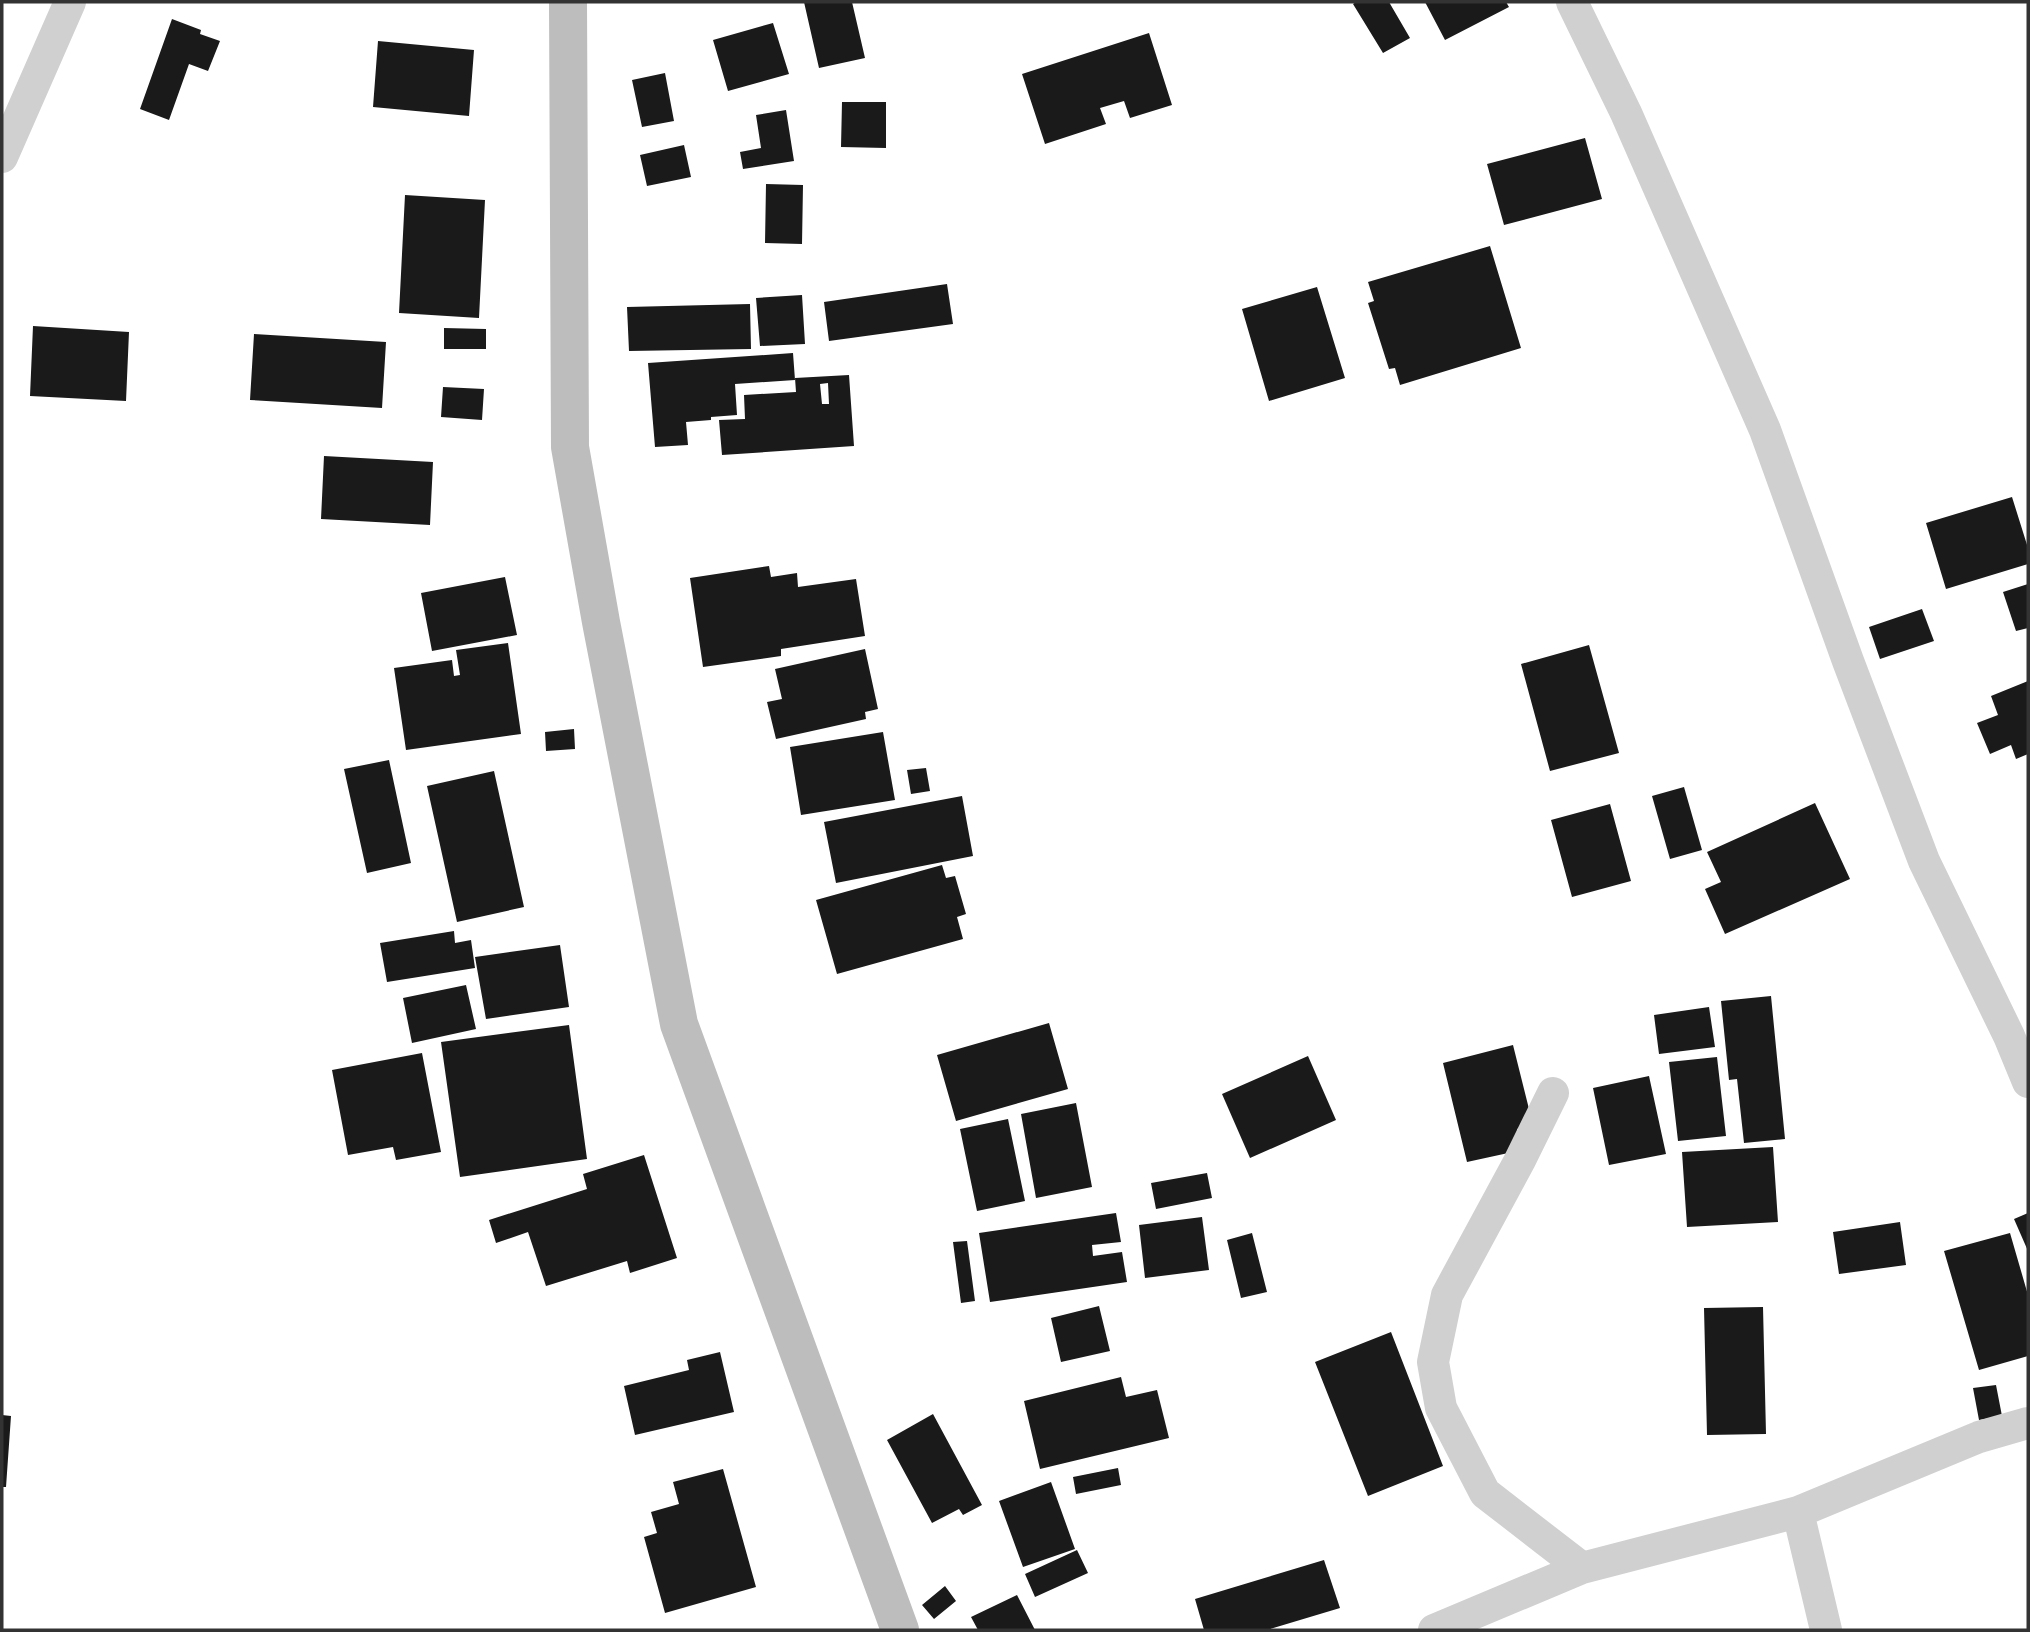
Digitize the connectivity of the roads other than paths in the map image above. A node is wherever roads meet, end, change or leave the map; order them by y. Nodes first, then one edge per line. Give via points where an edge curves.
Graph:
1 (70, 2) edge
2 (568, 2) edge
3 (1572, 2) edge
4 (2, 157) edge
5 (2028, 1082) edge
6 (1553, 1093) dead end
7 (2028, 1423) edge
8 (1798, 1512) junction
9 (1582, 1568) junction
10 (900, 1630) edge
11 (1434, 1630) edge
12 (1826, 1630) edge

1 - 4 street
2 - 10 main road via 569,447 679,1024
3 - 5 street via 1626,113 1765,430 1924,862
6 - 9 street via 1447,1295 1433,1362 1441,1408 1485,1493
7 - 8 street via 1979,1437
8 - 9 street
8 - 12 street
9 - 11 street

